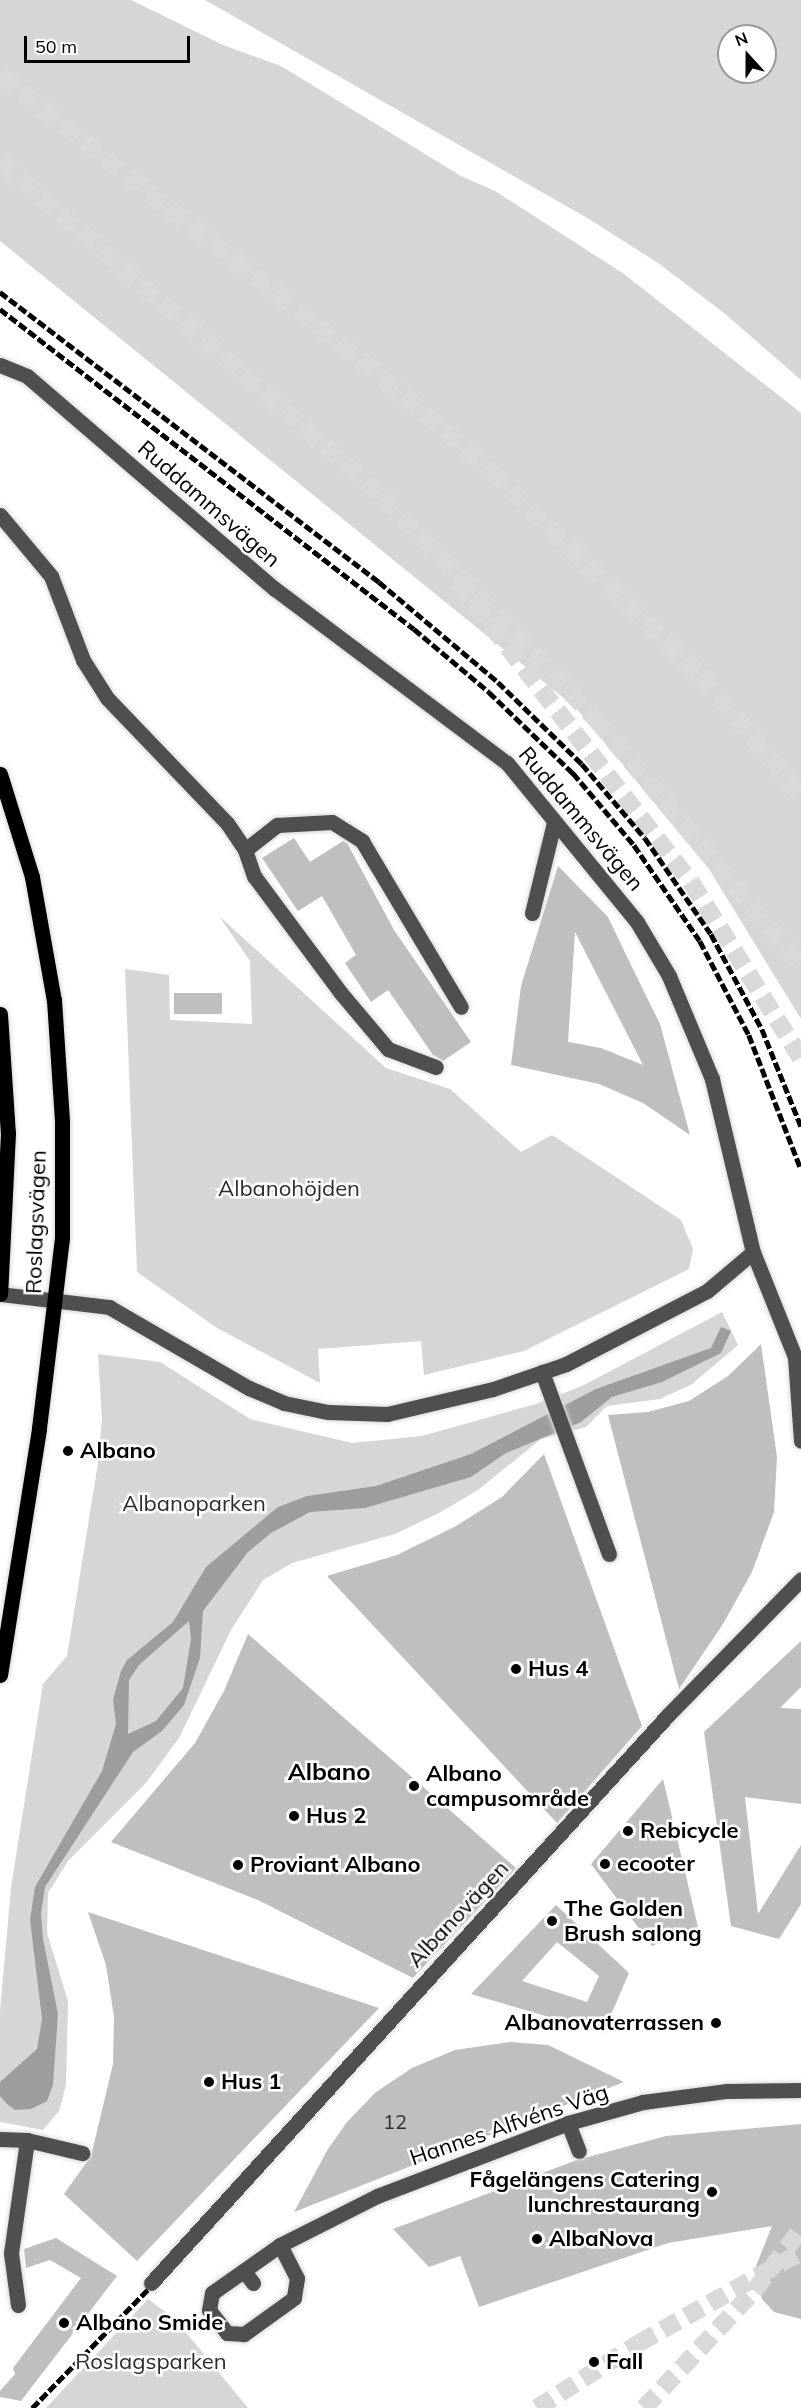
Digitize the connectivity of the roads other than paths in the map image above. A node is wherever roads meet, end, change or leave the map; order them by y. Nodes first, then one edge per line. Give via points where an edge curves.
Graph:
1 (0, 365) edge
2 (0, 515) edge
3 (0, 774) edge
4 (554, 823) junction
5 (245, 850) junction
6 (532, 913) dead end
7 (461, 1007) dead end
8 (0, 1014) edge
9 (436, 1067) dead end
10 (753, 1252) junction
11 (0, 1294) edge
12 (56, 1300) junction
13 (542, 1372) junction
14 (801, 1441) edge
15 (609, 1554) dead end
16 (801, 1579) edge
17 (0, 1675) edge
18 (801, 2090) edge
19 (568, 2123) junction
20 (0, 2139) edge
21 (27, 2140) junction
22 (579, 2151) dead end
23 (82, 2152) dead end
24 (280, 2245) junction
25 (151, 2283) dead end
26 (18, 2306) dead end

1 - 4 street, Ruddammsvägen via 27,376 275,589 507,763
2 - 5 street via 51,576 83,660 107,698 227,823
3 - 12 main road, Roslagsvägen via 32,877 54,1000 62,1133 62,1238
4 - 6 street
4 - 10 street, Ruddammsvägen via 637,922 669,976 712,1079
5 - 7 street via 278,825 332,822 362,841
5 - 9 street via 254,876 388,1049
8 - 11 main road, Roslagsvägen via 8,1133
10 - 13 street via 707,1291 597,1349
10 - 14 street, Ruddammsvägen via 795,1357
11 - 12 street
12 - 13 street via 109,1307 249,1388 284,1403 328,1412 387,1414 429,1407
12 - 17 main road, Roslagsvägen
13 - 15 street
16 - 25 street, Albanovägen via 668,1715
18 - 19 street, Hannes Alfvéns Väg via 727,2091 659,2100
19 - 22 street
19 - 24 street, Hannes Alfvéns Väg via 377,2196
20 - 21 street
21 - 23 street
21 - 26 street via 11,2253
24 - 24 street, Hannes Alfvéns Väg via 248,2277 212,2293 209,2310 227,2333 244,2334 294,2298 297,2277

